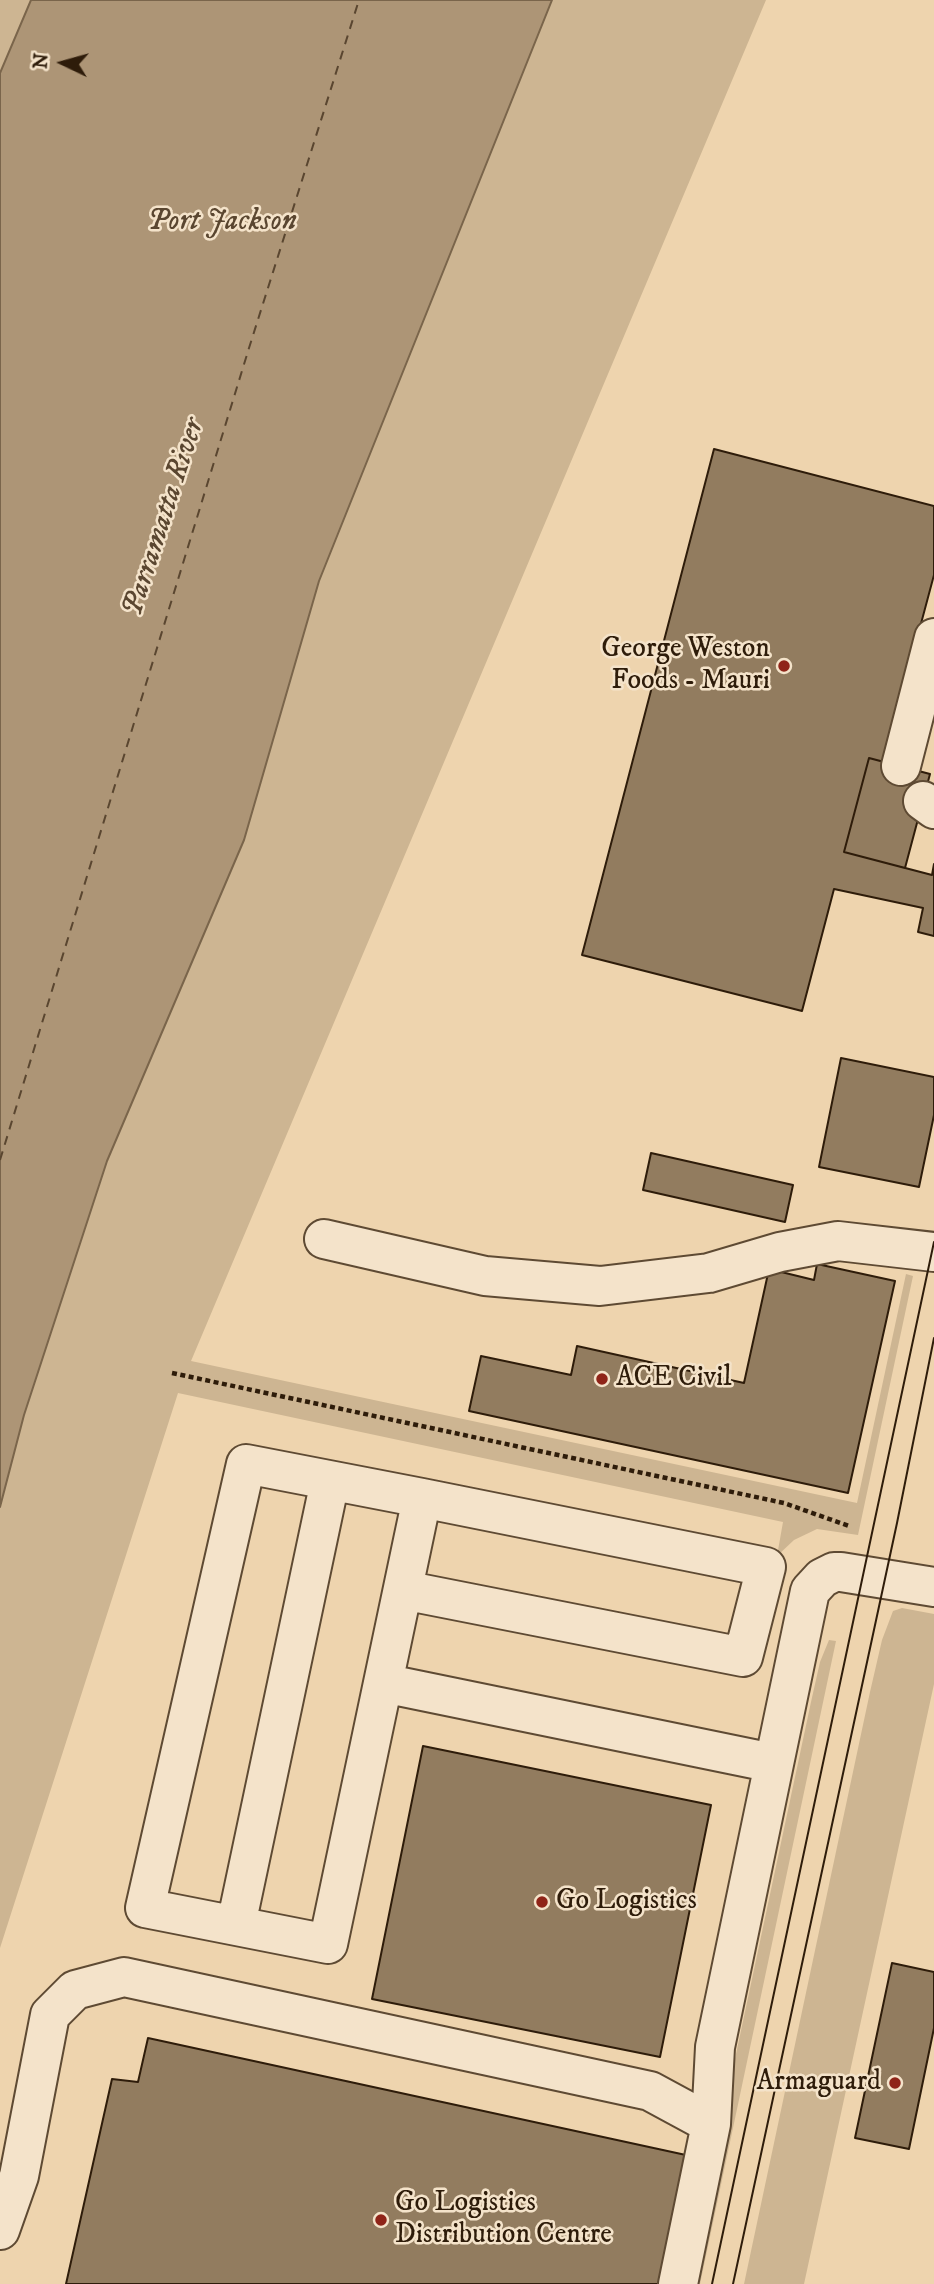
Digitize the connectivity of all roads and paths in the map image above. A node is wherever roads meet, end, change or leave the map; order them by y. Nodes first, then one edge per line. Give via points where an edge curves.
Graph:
1 (934, 638) edge
2 (901, 766) dead end
3 (324, 1239) dead end
4 (934, 1252) edge
5 (172, 1373) dead end
6 (330, 1481) junction
7 (422, 1498) junction
8 (849, 1526) dead end
9 (934, 1587) edge
10 (403, 1590) junction
11 (383, 1683) junction
12 (773, 1763) junction
13 (236, 1925) junction
14 (711, 2124) junction
15 (0, 2230) edge
16 (678, 2284) edge

1 - 2 lane
3 - 4 lane via 485,1276 600,1286 709,1273 838,1241
5 - 8 path via 784,1503
6 - 7 lane
6 - 13 lane
6 - 13 lane via 246,1464 145,1908
7 - 10 lane
7 - 10 lane via 766,1567 743,1657
9 - 12 lane via 841,1572 828,1574 813,1586
10 - 11 lane
11 - 12 lane
11 - 13 lane via 328,1944
12 - 14 lane via 715,2047
14 - 15 lane via 650,2091 124,1977 75,1990 50,2015 19,2176
14 - 16 lane

